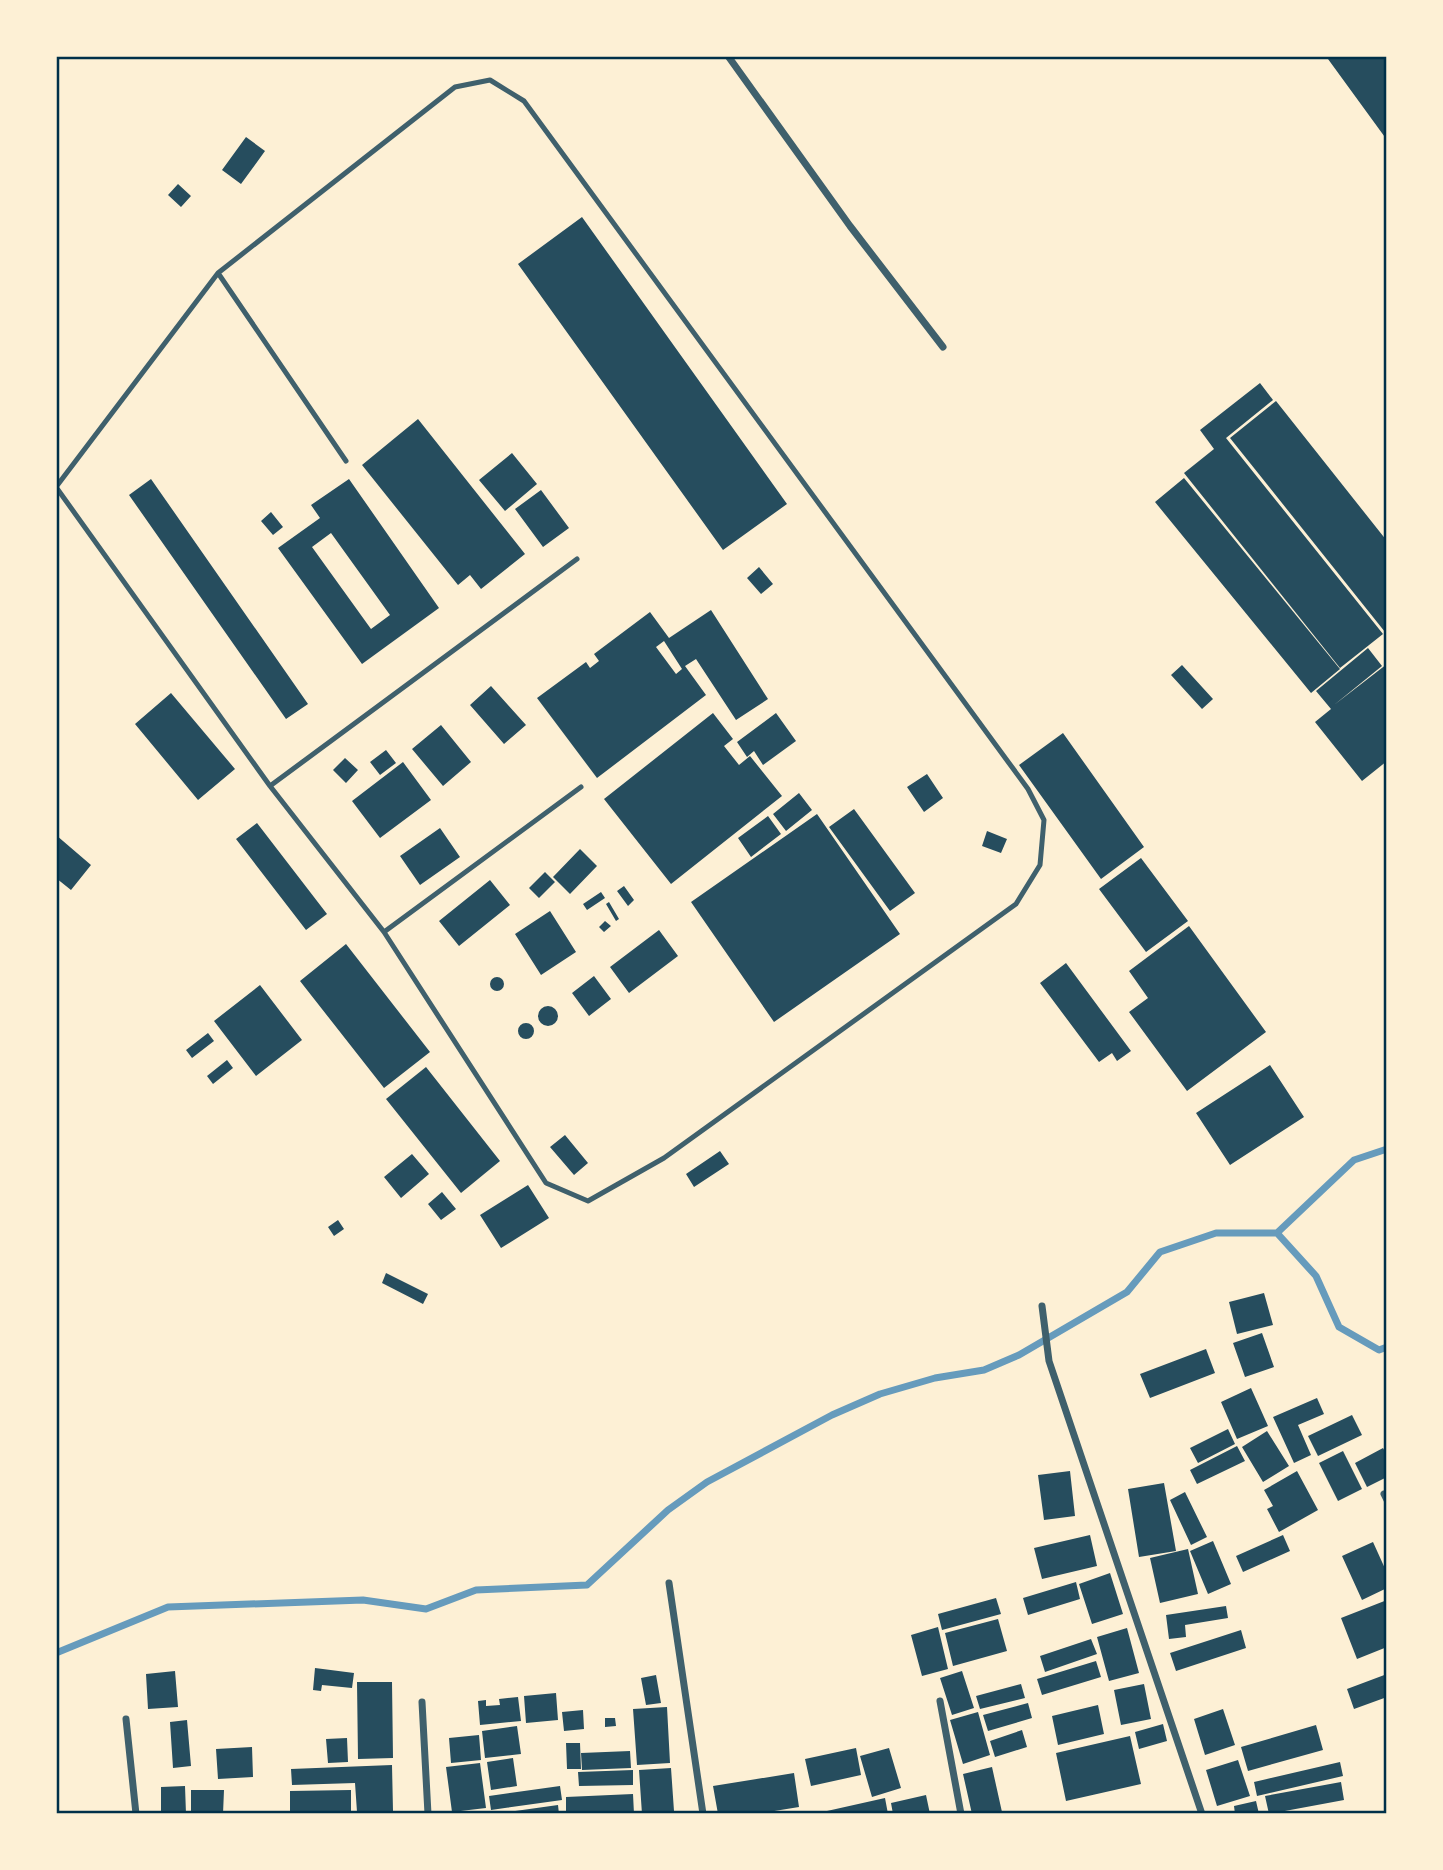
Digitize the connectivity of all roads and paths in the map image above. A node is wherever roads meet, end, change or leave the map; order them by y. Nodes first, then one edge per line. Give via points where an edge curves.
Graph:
1 (728, 56) edge
2 (218, 273) junction
3 (943, 347) dead end
4 (346, 461) dead end
5 (56, 487) edge
6 (577, 559) dead end
7 (270, 786) junction
8 (581, 788) dead end
9 (384, 932) junction
10 (1042, 1306) dead end
11 (669, 1583) dead end
12 (940, 1701) dead end
13 (422, 1702) dead end
14 (126, 1719) dead end
15 (136, 1814) edge
16 (428, 1814) edge
17 (703, 1814) edge
18 (961, 1814) edge
19 (1202, 1814) edge

1 - 3 street
2 - 4 lane
2 - 5 lane
2 - 9 lane via 455,87 490,80 524,101 1028,789 1044,820 1040,865 1016,904 664,1158 588,1201 546,1183
5 - 7 lane
6 - 7 lane
7 - 9 lane
8 - 9 lane
10 - 19 street via 1049,1361
11 - 17 street
12 - 18 street
13 - 16 street
14 - 15 street

